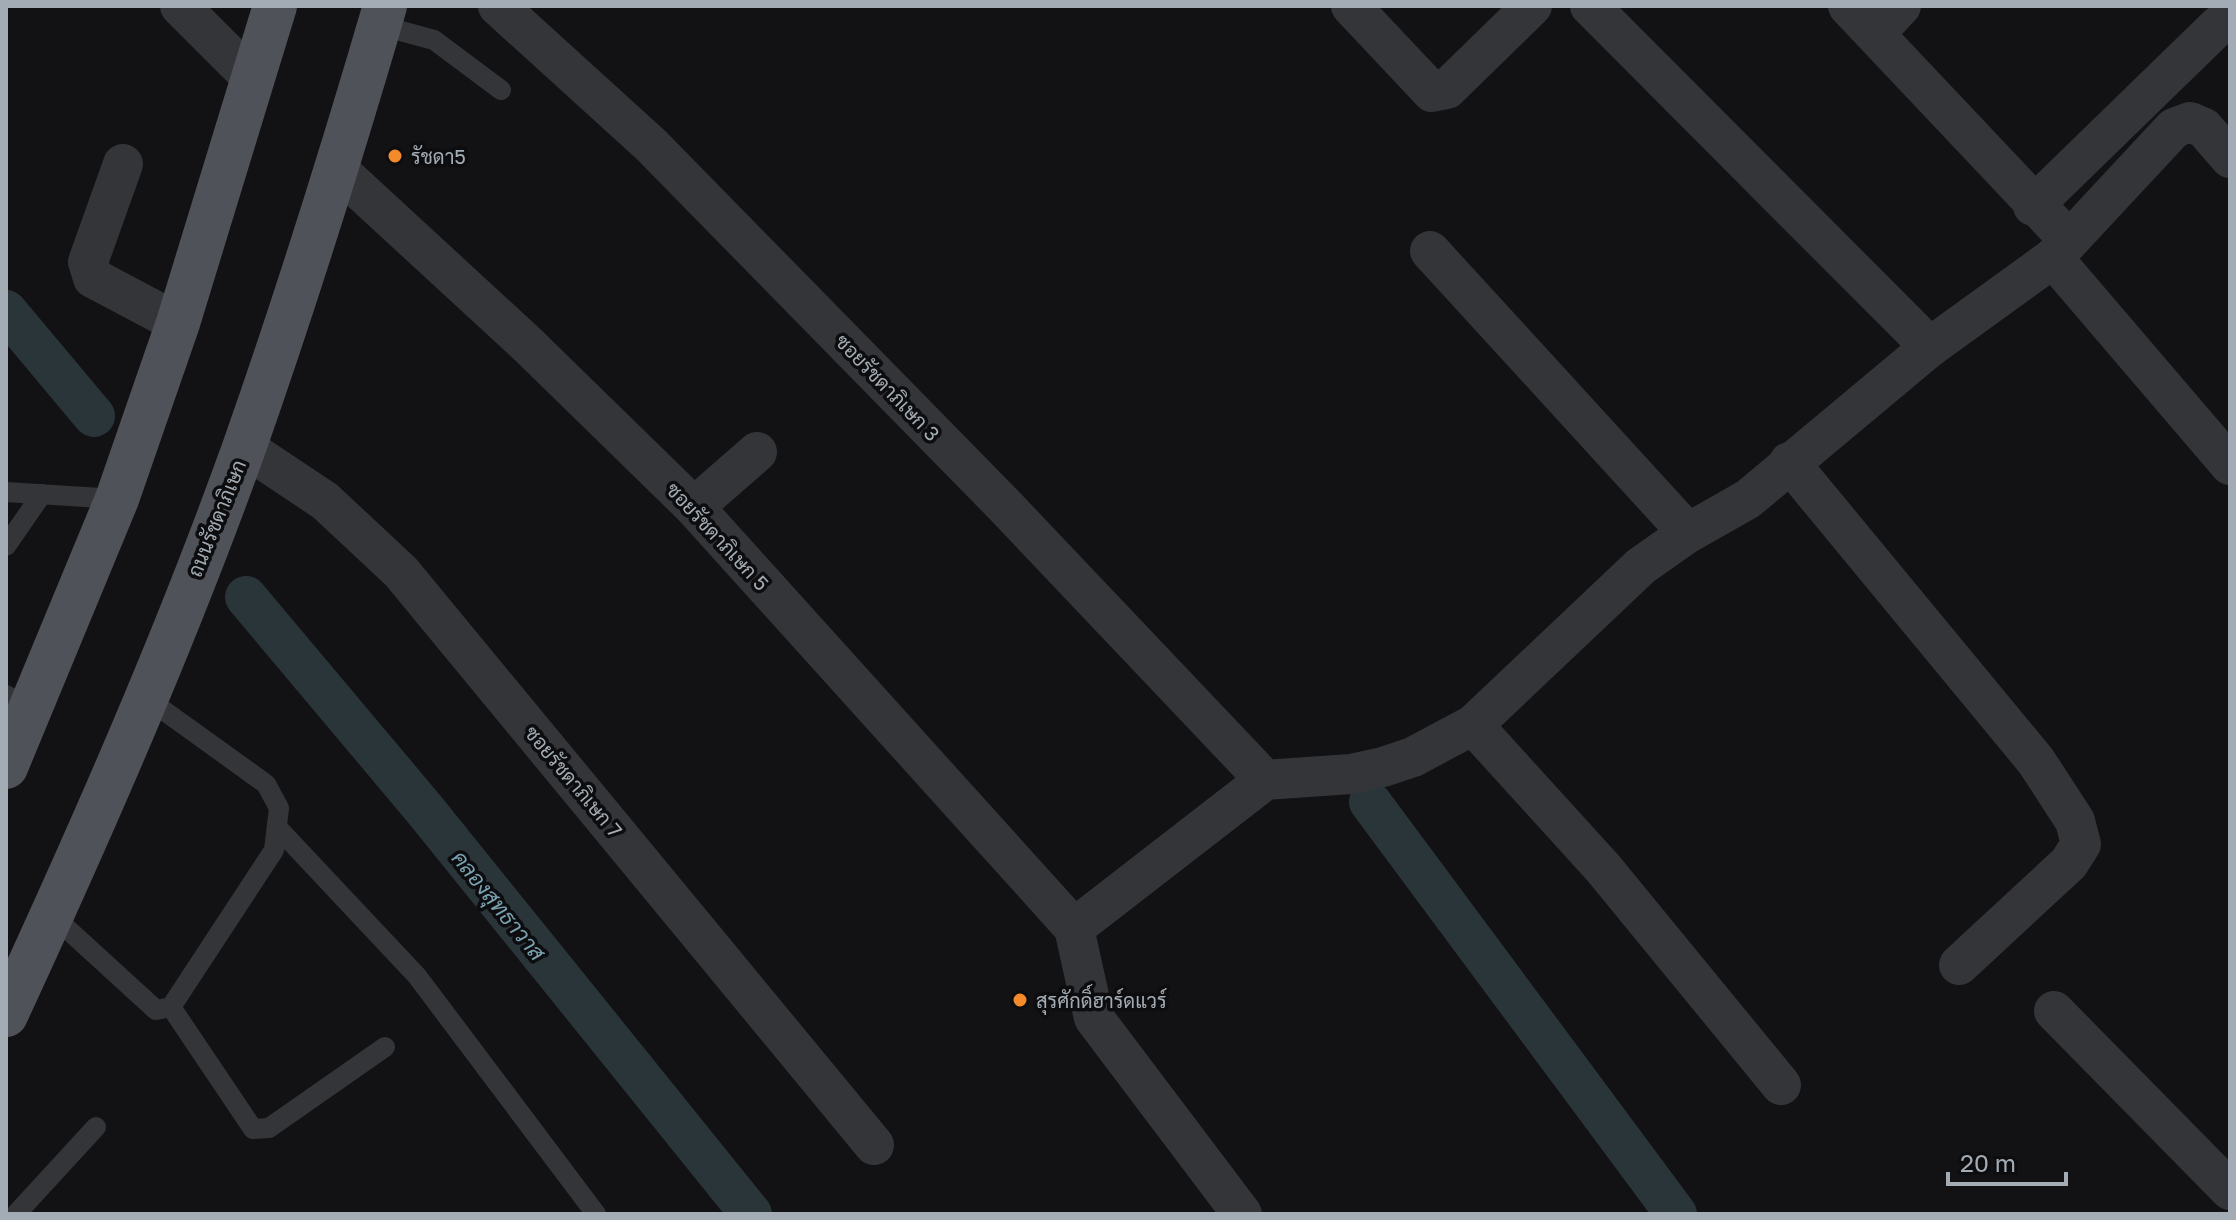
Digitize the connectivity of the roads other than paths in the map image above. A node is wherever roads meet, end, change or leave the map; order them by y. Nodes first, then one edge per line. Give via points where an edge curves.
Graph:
1 (180, 6) edge
2 (275, 6) edge
3 (498, 6) edge
4 (1351, 6) edge
5 (1532, 6) edge
6 (1590, 6) edge
7 (1875, 15) edge
8 (382, 16) edge
9 (2219, 25) dead end
10 (253, 79) junction
11 (501, 90) dead end
12 (2230, 158) edge
13 (123, 164) dead end
14 (336, 168) junction
15 (2033, 206) junction
16 (2061, 249) junction
17 (1430, 251) dead end
18 (178, 323) junction
19 (1930, 347) junction
20 (244, 447) junction
21 (757, 452) dead end
22 (1789, 462) junction
23 (2230, 465) edge
24 (6, 492) edge
25 (42, 494) junction
26 (117, 499) junction
27 (694, 507) junction
28 (1688, 533) junction
29 (6, 546) edge
30 (145, 697) junction
31 (18, 702) edge
32 (1473, 725) junction
33 (6, 767) edge
34 (1265, 780) junction
35 (277, 827) junction
36 (52, 915) junction
37 (1074, 928) junction
38 (1959, 965) dead end
39 (171, 1007) junction
40 (2054, 1011) dead end
41 (6, 1015) edge
42 (385, 1047) dead end
43 (1781, 1085) dead end
44 (96, 1127) dead end
45 (874, 1145) dead end
46 (2230, 1190) edge
47 (6, 1208) edge
48 (13, 1214) edge
49 (596, 1214) edge
50 (1242, 1214) edge

1 - 10 street
2 - 10 main road
3 - 34 street, ซอยรัชดาภิเษก 3 via 651,145
4 - 5 street via 1432,92 1447,89
6 - 19 street
7 - 15 street
8 - 11 lane via 434,40
8 - 14 main road, ถนนรัชดาภิเษก
9 - 15 street
10 - 18 main road
12 - 16 street via 2204,128 2190,122 2174,128
13 - 18 street via 88,262 93,278
14 - 20 main road, ถนนรัชดาภิเษก
14 - 27 street, ซอยรัชดาภิเษก 5
15 - 16 street
16 - 19 street
16 - 23 street
17 - 28 street
18 - 26 main road
19 - 22 street
20 - 30 main road, ถนนรัชดาภิเษก
20 - 45 street, ซอยรัชดาภิเษก 7 via 325,501 401,572
21 - 27 street
22 - 28 street via 1748,499
22 - 38 street via 2036,761 2075,821 2081,844 2069,863
24 - 25 lane
25 - 26 lane
25 - 29 lane
26 - 31 main road
27 - 37 street, ซอยรัชดาภิเษก 5
28 - 32 street via 1641,566
30 - 35 lane via 266,784 279,808
30 - 36 main road, ถนนรัชดาภิเษก
31 - 33 main road
32 - 34 street via 1383,767
32 - 43 street via 1603,868
34 - 37 street
35 - 39 lane via 274,850
35 - 49 lane via 417,976
36 - 39 lane via 156,1010
36 - 41 main road, ถนนรัชดาภิเษก
37 - 50 street via 1094,1018
39 - 42 lane via 253,1129 269,1128
40 - 46 street
44 - 48 lane
47 - 48 lane

